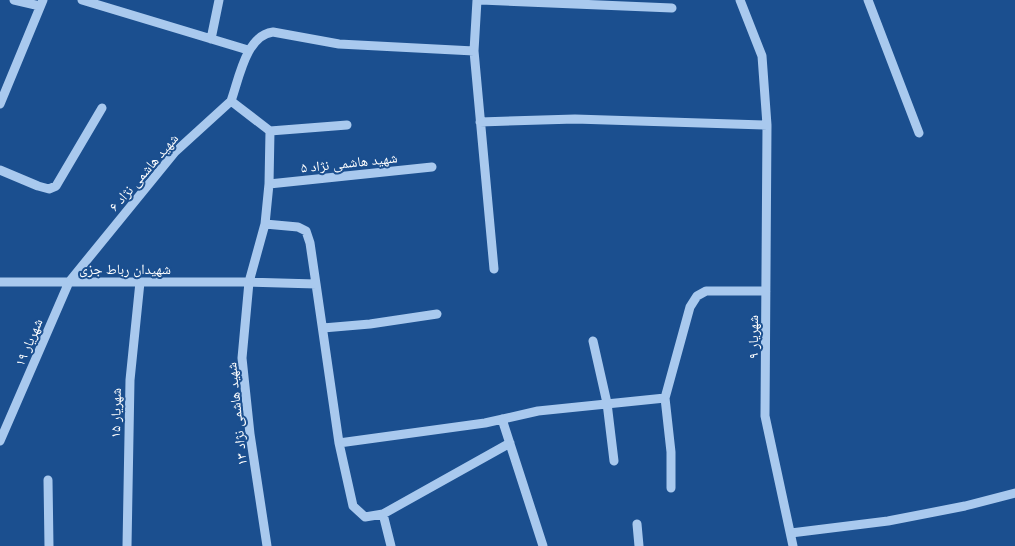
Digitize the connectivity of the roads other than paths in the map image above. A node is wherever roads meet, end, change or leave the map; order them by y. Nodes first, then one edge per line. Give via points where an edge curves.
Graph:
1 (14, 0) edge
2 (82, 0) edge
3 (219, 0) edge
4 (476, 0) edge
5 (481, 0) edge
6 (740, 0) edge
7 (868, 0) edge
8 (41, 3) edge
9 (672, 8) dead end
10 (211, 39) junction
11 (248, 50) junction
12 (474, 51) junction
13 (1, 100) edge
14 (231, 101) junction
15 (102, 108) dead end
16 (480, 122) junction
17 (347, 125) dead end
18 (767, 125) junction
19 (270, 131) junction
20 (919, 133) dead end
21 (432, 167) dead end
22 (0, 170) edge
23 (269, 184) junction
24 (265, 224) junction
25 (494, 269) dead end
26 (0, 282) edge
27 (69, 282) junction
28 (140, 282) junction
29 (249, 282) junction
30 (316, 284) junction
31 (766, 291) junction
32 (437, 314) dead end
33 (322, 328) junction
34 (593, 341) dead end
35 (666, 398) junction
36 (606, 403) junction
37 (502, 419) junction
38 (0, 441) edge
39 (510, 442) junction
40 (339, 443) junction
41 (614, 461) dead end
42 (48, 480) dead end
43 (671, 488) dead end
44 (1015, 493) edge
45 (383, 514) junction
46 (637, 524) dead end
47 (791, 533) junction
48 (49, 546) edge
49 (128, 546) edge
50 (267, 546) edge
51 (391, 546) edge
52 (543, 546) edge
53 (640, 546) edge
54 (793, 546) edge

1 - 8 street
2 - 10 street
3 - 10 street
4 - 12 street
5 - 9 street
6 - 18 street, شهریار ۹ via 762,56
7 - 20 street
8 - 13 street
10 - 11 street
11 - 12 street via 264,33 273,32 339,44
11 - 14 street
12 - 16 street
14 - 19 street
14 - 27 street, شهید هاشمی نژاد ۶ via 175,152
15 - 22 street via 56,186 49,189 38,186
16 - 18 street via 575,119
16 - 25 street
17 - 19 street
18 - 31 street, شهریار ۹
19 - 23 street, شهید هاشمی نژاد ۱۳
21 - 23 street, شهید هاشمی نژاد ۵
23 - 24 street, شهید هاشمی نژاد ۱۳
24 - 29 street, شهید هاشمی نژاد ۱۳
24 - 30 street via 298,227 306,231
26 - 27 street, شهیدان رباط جزی
27 - 28 street, شهیدان رباط جزی
27 - 38 street, شهریار ۱۹
28 - 29 street, شهیدان رباط جزی
28 - 49 street, شهریار ۱۵ via 130,380
29 - 30 street, شهیدان رباط جزی
29 - 50 street, شهید هاشمی نژاد ۱۳ via 242,358
30 - 33 street
31 - 35 street via 706,291 697,296 690,307
31 - 47 street, شهریار ۹ via 766,416
32 - 33 street
33 - 40 street
34 - 36 street
35 - 36 street
35 - 43 street
36 - 37 street
36 - 41 street
37 - 39 street
37 - 40 street
39 - 45 street
39 - 52 street
40 - 45 street via 353,506 365,517
42 - 48 street
44 - 47 street via 888,521
45 - 51 street
46 - 53 street
47 - 54 street, شهریار ۹

